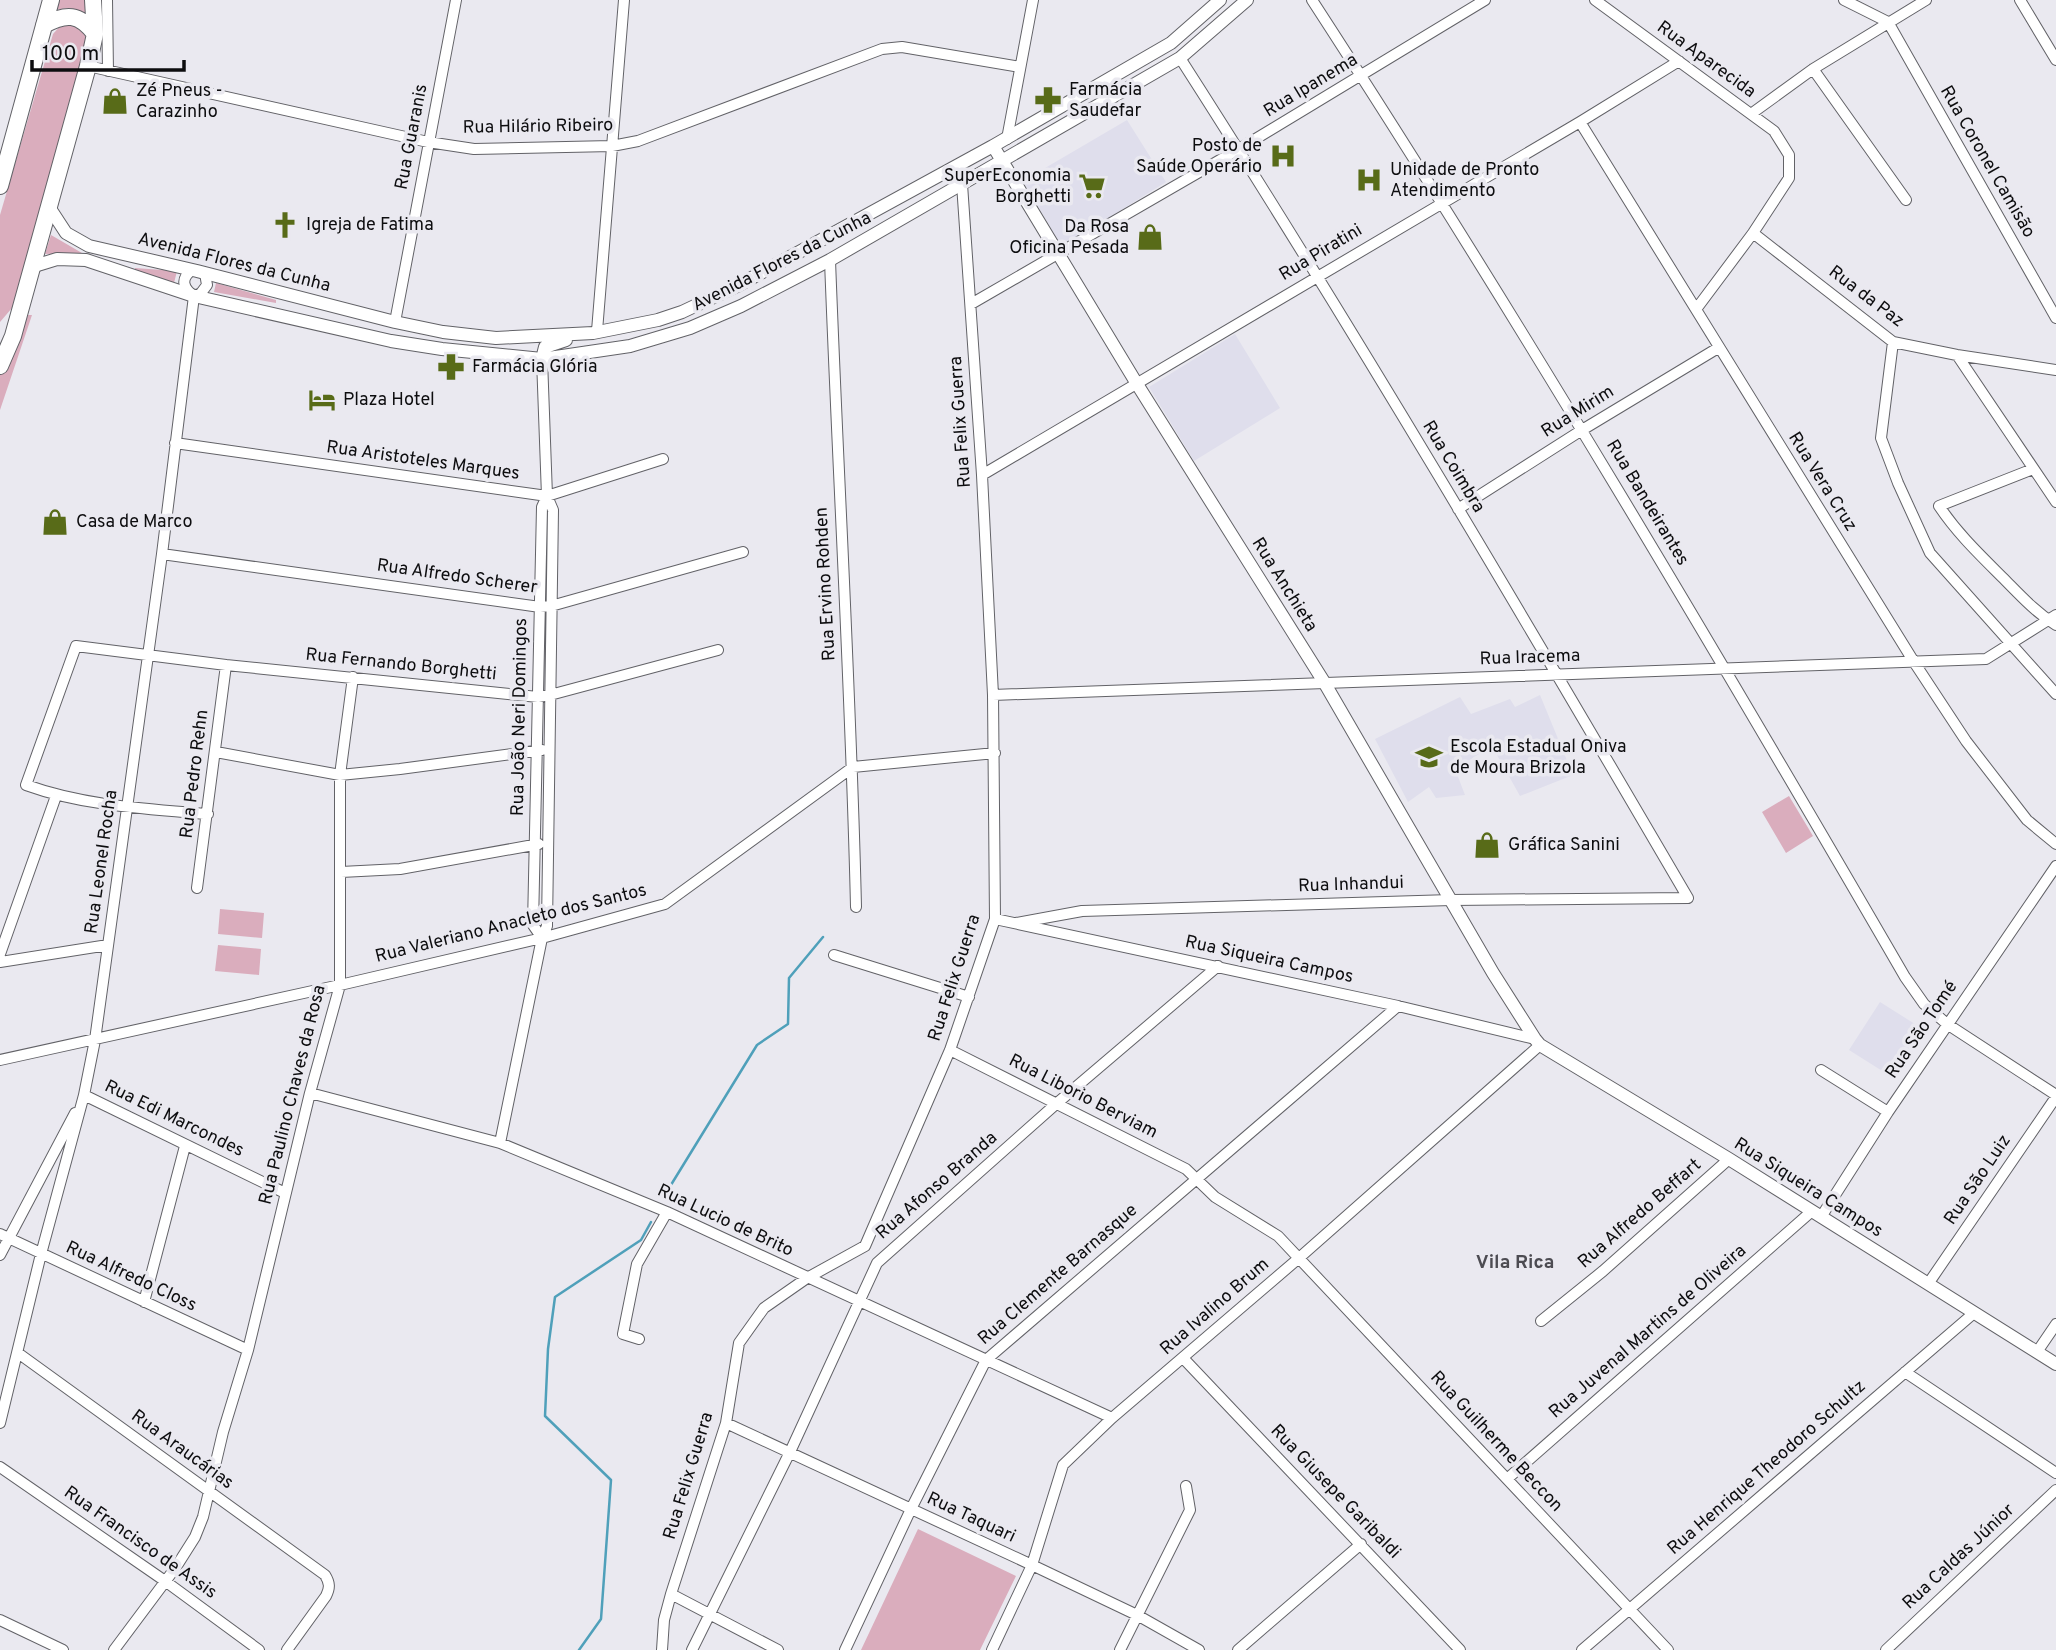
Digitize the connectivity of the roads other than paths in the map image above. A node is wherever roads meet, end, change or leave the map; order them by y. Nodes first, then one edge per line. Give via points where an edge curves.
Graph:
1 (51, 0) edge
2 (93, 0) edge
3 (107, 0) edge
4 (456, 0) edge
5 (624, 0) edge
6 (1033, 0) edge
7 (1220, 0) edge
8 (1247, 0) edge
9 (1312, 0) edge
10 (1485, 0) edge
11 (1595, 0) edge
12 (1844, 0) edge
13 (1926, 0) edge
14 (2020, 0) edge
15 (1888, 22) junction
16 (44, 26) junction
17 (95, 34) junction
18 (1180, 58) junction
19 (2056, 60) edge
20 (1679, 61) junction
21 (88, 66) junction
22 (1020, 67) junction
23 (1813, 69) junction
24 (108, 71) junction
25 (1361, 76) junction
26 (1751, 114) junction
27 (1580, 122) junction
28 (1007, 138) junction
29 (428, 142) junction
30 (611, 146) junction
31 (993, 146) junction
32 (1239, 149) junction
33 (1002, 162) junction
34 (4, 167) edge
35 (962, 184) junction
36 (0, 186) edge
37 (1906, 200) dead end
38 (1440, 202) junction
39 (49, 207) junction
40 (1754, 233) junction
41 (1059, 254) junction
42 (830, 260) junction
43 (31, 267) junction
44 (198, 271) junction
45 (1317, 276) junction
46 (194, 296) junction
47 (971, 304) junction
48 (1697, 308) junction
49 (2056, 318) edge
50 (17, 320) junction
51 (395, 322) junction
52 (0, 328) edge
53 (597, 331) junction
54 (578, 334) junction
55 (1894, 342) junction
56 (1718, 348) junction
57 (575, 355) junction
58 (1957, 355) junction
59 (542, 359) junction
60 (0, 366) edge
61 (2056, 370) edge
62 (1138, 383) junction
63 (1582, 430) junction
64 (175, 443) junction
65 (663, 459) dead end
66 (2033, 469) junction
67 (982, 475) junction
68 (547, 496) junction
69 (2056, 502) edge
70 (1458, 509) junction
71 (743, 552) dead end
72 (162, 554) junction
73 (546, 607) junction
74 (2054, 620) edge
75 (2010, 644) junction
76 (718, 650) dead end
77 (148, 653) junction
78 (1914, 662) junction
79 (226, 665) junction
80 (1726, 668) junction
81 (1558, 675) junction
82 (352, 677) junction
83 (1324, 682) junction
84 (2056, 694) edge
85 (550, 695) junction
86 (993, 695) junction
87 (538, 697) junction
88 (549, 750) junction
89 (537, 751) junction
90 (216, 752) junction
91 (995, 753) junction
92 (853, 767) junction
93 (340, 775) junction
94 (56, 796) junction
95 (127, 807) junction
96 (208, 814) junction
97 (548, 843) junction
98 (2056, 844) edge
99 (535, 845) junction
100 (2056, 866) edge
101 (341, 872) junction
102 (197, 888) dead end
103 (1688, 898) joint
104 (1451, 900) junction
105 (856, 907) dead end
106 (995, 919) junction
107 (1016, 923) junction
108 (542, 938) junction
109 (108, 945) junction
110 (0, 954) edge
111 (834, 955) dead end
112 (0, 962) edge
113 (1218, 966) junction
114 (340, 985) junction
115 (969, 996) junction
116 (1398, 1006) junction
117 (1947, 1024) junction
118 (95, 1040) junction
119 (1538, 1042) junction
120 (950, 1050) junction
121 (0, 1060) edge
122 (1821, 1070) dead end
123 (310, 1093) junction
124 (84, 1095) junction
125 (2056, 1096) edge
126 (1056, 1104) junction
127 (1888, 1111) junction
128 (500, 1143) junction
129 (184, 1146) junction
130 (1729, 1159) junction
131 (1196, 1180) junction
132 (285, 1194) junction
133 (667, 1212) junction
134 (1816, 1214) junction
135 (4, 1236) edge
136 (41, 1254) junction
137 (0, 1255) edge
138 (1299, 1258) junction
139 (807, 1278) junction
140 (1928, 1284) junction
141 (859, 1299) junction
142 (144, 1302) junction
143 (1974, 1313) junction
144 (1541, 1321) dead end
145 (2056, 1324) edge
146 (639, 1339) dead end
147 (248, 1350) junction
148 (2037, 1352) junction
149 (18, 1353) junction
150 (1183, 1358) junction
151 (986, 1360) junction
152 (2056, 1364) edge
153 (1905, 1373) junction
154 (1112, 1418) junction
155 (0, 1423) edge
156 (726, 1423) junction
157 (790, 1452) junction
158 (0, 1467) edge
159 (2056, 1473) edge
160 (1507, 1479) junction
161 (1186, 1486) dead end
162 (2056, 1490) edge
163 (208, 1491) junction
164 (911, 1509) junction
165 (1361, 1544) junction
166 (1032, 1565) junction
167 (165, 1581) junction
168 (671, 1594) junction
169 (1629, 1610) junction
170 (709, 1614) junction
171 (1137, 1615) junction
172 (0, 1620) edge
173 (63, 1650) edge
174 (114, 1650) edge
175 (259, 1650) edge
176 (287, 1650) edge
177 (662, 1650) edge
178 (692, 1650) edge
179 (778, 1650) edge
180 (845, 1650) edge
181 (992, 1650) edge
182 (1120, 1650) edge
183 (1199, 1650) edge
184 (1238, 1650) edge
185 (1460, 1650) edge
186 (1582, 1650) edge
187 (1668, 1650) edge
188 (1886, 1650) edge

1 - 16 highway
2 - 17 highway
3 - 24 street
4 - 29 street, Rua Guaranis
5 - 30 street
6 - 22 street
7 - 28 main road, Avenida Flores da Cunha via 1171,43
8 - 18 main road, Avenida Flores da Cunha
9 - 25 street, Rua Bandeirantes
10 - 25 street, Rua Ipanema
11 - 20 street, Rua Aparecida
12 - 15 street
13 - 15 street
14 - 19 street
15 - 23 street
15 - 49 street, Rua Coronel Camisão
16 - 17 highway via 75,17
16 - 34 highway
17 - 21 highway
18 - 32 street, Rua Coimbra
18 - 33 main road, Avenida Flores da Cunha
20 - 26 street, Rua Aparecida
20 - 27 street, Rua Piratini
21 - 24 street, Rua Hilário Ribeiro
21 - 39 highway
22 - 28 street
22 - 30 street, Rua Hilário Ribeiro via 902,47 883,49 638,141
23 - 26 street
23 - 37 street
24 - 29 street, Rua Hilário Ribeiro
25 - 32 street, Rua Ipanema
25 - 38 street, Rua Bandeirantes
26 - 40 street, Rua Aparecida via 1774,131 1789,155 1789,178
27 - 38 street, Rua Piratini
27 - 48 street, Rua Vera Cruz
28 - 31 main road, Avenida Flores da Cunha
29 - 30 street, Rua Hilário Ribeiro via 474,149
29 - 51 street, Rua Guaranis
30 - 53 street
31 - 33 main road, Rua Anchieta
31 - 53 main road, Avenida Flores da Cunha via 709,300 658,320
32 - 41 street, Rua Ipanema
32 - 45 street, Rua Coimbra
33 - 35 main road, Avenida Flores da Cunha
33 - 41 main road, Rua Anchieta
34 - 36 highway
35 - 42 main road, Avenida Flores da Cunha
35 - 47 street, Rua Felix Guerra
38 - 45 street, Rua Piratini
38 - 63 street, Rua Bandeirantes
39 - 43 highway
39 - 44 main road, Avenida Flores da Cunha via 77,241
40 - 48 street
40 - 55 street, Rua da Paz
41 - 47 street, Rua Ipanema
41 - 62 main road, Rua Anchieta
42 - 57 main road, Avenida Flores da Cunha via 690,328 630,346
42 - 92 street, Rua Ervino Rohden
43 - 46 main road, Avenida Flores da Cunha via 57,259 86,260
43 - 50 highway
44 - 46 street via 207,285
44 - 46 street via 184,282
44 - 51 main road, Avenida Flores da Cunha
45 - 62 street, Rua Piratini
45 - 70 street, Rua Coimbra
46 - 59 main road, Avenida Flores da Cunha via 391,341
46 - 64 street, Rua Leonel Rocha
47 - 67 street, Rua Felix Guerra
48 - 56 street, Rua Vera Cruz
50 - 52 highway
50 - 60 highway
51 - 54 main road, Avenida Flores da Cunha via 496,338
53 - 54 main road, Avenida Flores da Cunha
53 - 57 main road via 596,346
54 - 59 main road via 545,347
55 - 58 street, Rua da Paz
55 - 75 street via 1881,438 1898,483 1930,553
56 - 63 street, Rua Mirim
56 - 78 street, Rua Vera Cruz
57 - 59 main road, Avenida Flores da Cunha
58 - 61 street, Rua da Paz
58 - 66 street
59 - 68 street, Rua João Neri Domingos
62 - 67 street, Rua Piratini
62 - 83 main road, Rua Anchieta
63 - 70 street, Rua Mirim
63 - 80 street, Rua Bandeirantes
64 - 68 street, Rua Aristoteles Marques
64 - 72 street, Rua Leonel Rocha
65 - 68 street, Rua Aristoteles Marques
66 - 69 street
66 - 74 street via 1939,506 1975,551 2037,612
67 - 86 street, Rua Felix Guerra
68 - 73 street, Rua João Neri Domingos via 552,510
70 - 81 street, Rua Coimbra
71 - 73 street, Rua Alfredo Scherer
72 - 73 street, Rua Alfredo Scherer
72 - 77 street, Rua Leonel Rocha
73 - 85 street, Rua João Neri Domingos
73 - 87 street, Rua João Neri Domingos
74 - 75 street, Rua Iracema
75 - 78 street, Rua Iracema via 1986,659
75 - 84 street
76 - 85 street, Rua Fernando Borghetti
77 - 79 street, Rua Fernando Borghetti
77 - 94 street, Rua Fernando Borghetti via 76,646 26,785
77 - 95 street, Rua Leonel Rocha
78 - 80 street, Rua Iracema
78 - 98 street, Rua Vera Cruz via 1966,741 2027,820
79 - 82 street, Rua Fernando Borghetti
79 - 90 street, Rua Pedro Rehn
80 - 81 street, Rua Iracema
80 - 117 street, Rua Bandeirantes via 1905,977 1924,1004
81 - 83 street, Rua Iracema
81 - 103 street, Rua Coimbra
82 - 87 street, Rua Fernando Borghetti
82 - 93 street, Rua Paulino Chaves da Rosa
83 - 86 street, Rua Iracema
83 - 104 main road, Rua Anchieta
85 - 87 street, Rua Fernando Borghetti
85 - 88 street, Rua João Neri Domingos
86 - 91 street, Rua Felix Guerra
87 - 89 street, Rua João Neri Domingos
88 - 89 street
88 - 97 street, Rua João Neri Domingos
89 - 93 street
89 - 99 street, Rua João Neri Domingos
90 - 93 street
90 - 96 street, Rua Pedro Rehn
91 - 92 street
91 - 106 street, Rua Felix Guerra
92 - 105 street, Rua Ervino Rohden
92 - 108 street, Rua Valeriano Anacleto dos Santos via 664,904
93 - 101 street, Rua Paulino Chaves da Rosa
94 - 95 street
94 - 110 street
95 - 96 street
95 - 109 street, Rua Leonel Rocha
96 - 102 street, Rua Pedro Rehn
97 - 99 street
97 - 108 street, Rua João Neri Domingos via 547,926
99 - 101 street via 400,869
99 - 108 street, Rua João Neri Domingos via 533,925
100 - 117 street, Rua São Tomé
101 - 114 street, Rua Paulino Chaves da Rosa
103 - 104 street, Rua Inhandui
104 - 107 street, Rua Inhandui via 1082,911
104 - 119 main road, Rua Anchieta
106 - 107 street, Rua Siqueira Campos
106 - 115 street, Rua Felix Guerra
107 - 113 street, Rua Siqueira Campos
108 - 114 street, Rua Valeriano Anacleto dos Santos
108 - 128 street, Rua João Neri Domingos
109 - 112 street
109 - 118 street, Rua Leonel Rocha
111 - 115 street
113 - 116 street, Rua Siqueira Campos
113 - 126 street, Rua Afonso Branda
114 - 118 street, Rua Valeriano Anacleto dos Santos
114 - 123 street, Rua Paulino Chaves da Rosa
115 - 120 street, Rua Felix Guerra
116 - 119 street, Rua Siqueira Campos
116 - 131 street, Rua Clemente Barnasque
117 - 125 street, Rua Bandeirantes
117 - 127 street, Rua São Tomé
118 - 121 street, Rua Valeriano Anacleto dos Santos
118 - 124 street, Rua Leonel Rocha
119 - 130 main road, Rua Siqueira Campos
119 - 138 street, Rua Ivalino Brum
120 - 126 street, Rua Liborio Berviam
120 - 139 street, Rua Felix Guerra via 865,1246
122 - 127 street
123 - 128 street, Rua Lucio de Brito
123 - 132 street, Rua Paulino Chaves da Rosa
124 - 129 street, Rua Edi Marcondes
124 - 135 street
124 - 136 street, Rua Leonel Rocha
125 - 140 street, Rua São Luiz
126 - 131 street, Rua Liborio Berviam via 1186,1169
126 - 141 street, Rua Afonso Branda via 877,1263
127 - 134 street, Rua São Tomé
128 - 133 street, Rua Lucio de Brito
129 - 132 street, Rua Edi Marcondes
129 - 142 street
130 - 134 main road, Rua Siqueira Campos
130 - 144 street, Rua Alfredo Beffart
131 - 138 street, Rua Liborio Berviam via 1215,1198 1278,1236
131 - 151 street, Rua Clemente Barnasque
132 - 147 street, Rua Paulino Chaves da Rosa
133 - 139 street, Rua Lucio de Brito
133 - 146 street via 637,1264 623,1334
134 - 140 main road, Rua Siqueira Campos
134 - 160 street, Rua Juvenal Martins de Oliveira
135 - 136 street, Rua Alfredo Closs
135 - 137 street
136 - 142 street, Rua Alfredo Closs
136 - 149 street, Rua Leonel Rocha
138 - 150 street, Rua Ivalino Brum
138 - 160 street, Rua Guilherme Beccon
139 - 141 street, Rua Lucio de Brito
139 - 156 street, Rua Felix Guerra via 764,1308 739,1343
140 - 143 main road, Rua Siqueira Campos
141 - 151 street, Rua Lucio de Brito
141 - 157 street, Rua Afonso Branda
142 - 147 street, Rua Alfredo Closs
143 - 148 main road, Rua Siqueira Campos
143 - 153 street, Rua Henrique Theodoro Schultz
145 - 148 street
147 - 163 street, Rua Paulino Chaves da Rosa
148 - 152 main road, Rua Siqueira Campos
149 - 155 street, Rua Leonel Rocha
149 - 163 street, Rua Araucárias
150 - 154 street, Rua Ivalino Brum
150 - 165 street, Rua Giusepe Garibaldi
151 - 154 street, Rua Lucio de Brito
151 - 164 street, Rua Clemente Barnasque
153 - 159 street
153 - 169 street, Rua Henrique Theodoro Schultz
154 - 166 street, Rua Ivalino Brum via 1063,1465
156 - 157 street, Rua Taquari
156 - 168 street, Rua Felix Guerra
157 - 164 street, Rua Taquari
157 - 170 street, Rua Afonso Branda
158 - 167 street, Rua Francisco de Assis
160 - 169 street, Rua Guilherme Beccon
161 - 171 street via 1190,1510
162 - 188 street, Rua Caldas Júnior
163 - 167 street, Rua Paulino Chaves da Rosa via 195,1538
163 - 176 street, Rua Araucárias via 329,1580 326,1596
164 - 166 street, Rua Taquari
164 - 180 street, Rua Clemente Barnasque
165 - 184 street
165 - 185 street, Rua Giusepe Garibaldi
166 - 171 street, Rua Taquari
166 - 181 street, Rua Ivalino Brum
167 - 174 street, Rua Paulino Chaves da Rosa
167 - 175 street, Rua Francisco de Assis
168 - 170 street
168 - 177 street, Rua Felix Guerra
169 - 186 street, Rua Henrique Theodoro Schultz
169 - 187 street, Rua Guilherme Beccon
170 - 178 street, Rua Afonso Branda
170 - 179 street
171 - 182 street
171 - 183 street, Rua Taquari
172 - 173 street

